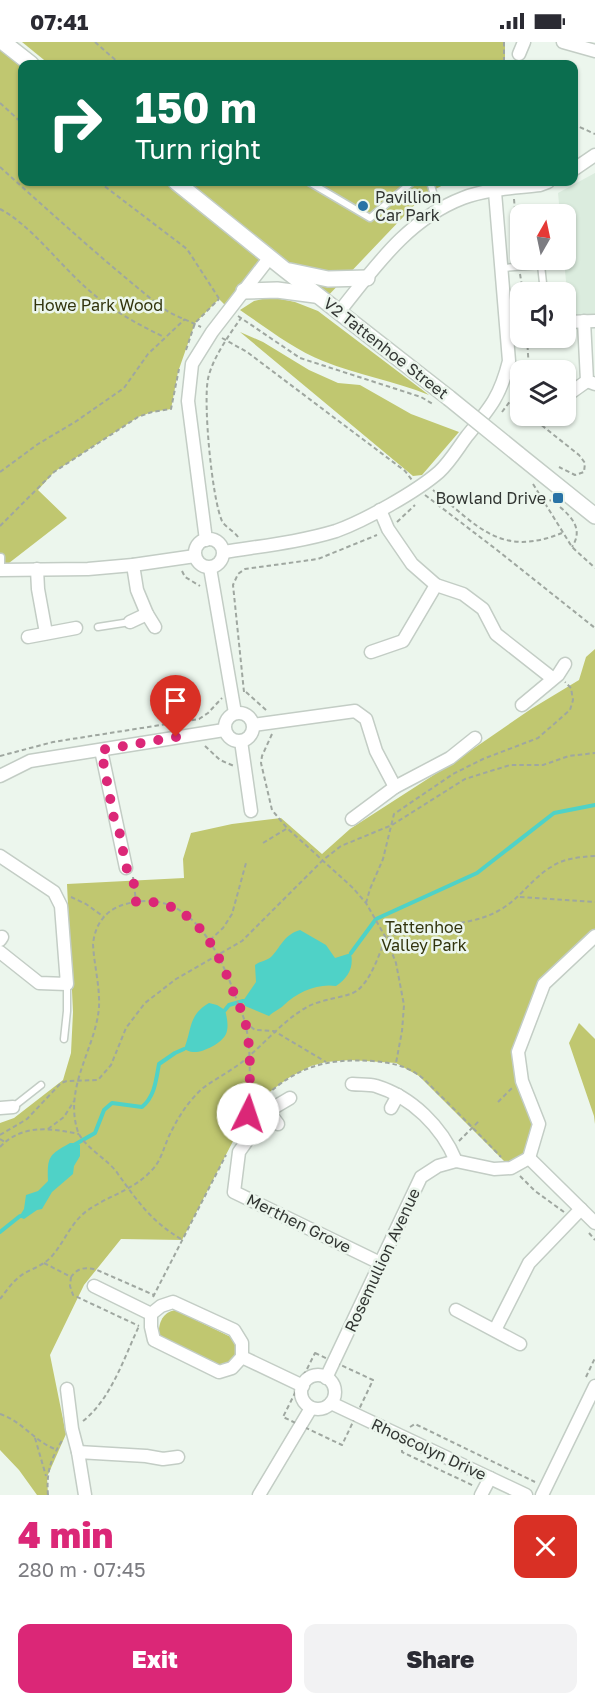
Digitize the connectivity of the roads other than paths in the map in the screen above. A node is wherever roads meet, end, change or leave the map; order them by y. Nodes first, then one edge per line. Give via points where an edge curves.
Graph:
1 (3, 42) edge
2 (563, 42) edge
3 (595, 51) edge
4 (26, 60) edge
5 (595, 155) edge
6 (578, 167) edge
7 (181, 186) edge
8 (316, 186) edge
9 (407, 186) edge
10 (431, 186) edge
11 (533, 186) edge
12 (495, 192) junction
13 (438, 209) junction
14 (270, 257) junction
15 (502, 268) junction
16 (284, 269) junction
17 (367, 278) junction
18 (543, 282) edge
19 (244, 291) junction
20 (318, 296) junction
21 (339, 312) junction
22 (589, 321) edge
23 (507, 326) junction
24 (510, 326) edge
25 (591, 382) edge
26 (576, 390) edge
27 (380, 510) junction
28 (595, 516) edge
29 (206, 540) junction
30 (224, 552) junction
31 (195, 556) junction
32 (133, 565) junction
33 (1, 566) edge
34 (210, 568) junction
35 (37, 569) junction
36 (436, 585) junction
37 (147, 614) junction
38 (129, 622) joint
39 (98, 627) dead end
40 (155, 627) dead end
41 (76, 628) dead end
42 (46, 633) junction
43 (28, 637) dead end
44 (371, 652) dead end
45 (522, 705) dead end
46 (235, 712) junction
47 (253, 725) junction
48 (224, 730) junction
49 (475, 738) dead end
50 (241, 741) junction
51 (101, 750) junction
52 (0, 776) edge
53 (395, 787) junction
54 (251, 810) dead end
55 (352, 819) dead end
56 (0, 856) edge
57 (126, 868) road end
58 (595, 936) edge
59 (0, 952) edge
60 (66, 984) junction
61 (64, 1039) dead end
62 (352, 1084) dead end
63 (41, 1086) dead end
64 (398, 1095) junction
65 (290, 1098) dead end
66 (6, 1107) edge
67 (391, 1108) dead end
68 (267, 1111) junction
69 (278, 1124) dead end
70 (453, 1155) junction
71 (529, 1158) junction
72 (581, 1209) junction
73 (595, 1223) edge
74 (380, 1263) junction
75 (94, 1286) dead end
76 (456, 1310) dead end
77 (151, 1314) junction
78 (495, 1330) junction
79 (519, 1344) dead end
80 (242, 1357) junction
81 (326, 1378) junction
82 (303, 1386) junction
83 (595, 1386) edge
84 (67, 1389) dead end
85 (331, 1403) junction
86 (311, 1408) junction
87 (78, 1452) junction
88 (178, 1457) dead end
89 (490, 1478) junction
90 (85, 1495) edge
91 (260, 1495) edge
92 (481, 1495) edge
93 (526, 1495) edge
94 (542, 1495) edge

1 - 4 street
2 - 3 street
5 - 6 street
7 - 14 street, V2 Tattenhoe Street
8 - 9 lane via 370,218
10 - 13 lane
11 - 12 street
12 - 13 street via 465,197
12 - 15 street
13 - 17 street via 393,245
14 - 16 street, V2 Tattenhoe Street
14 - 19 street
15 - 18 lane via 542,265
15 - 23 street
16 - 17 street via 328,279
16 - 20 street, V2 Tattenhoe Street
17 - 21 street
19 - 20 street via 277,290
19 - 29 street via 192,364 188,401
20 - 21 street, V2 Tattenhoe Street
21 - 28 street, V2 Tattenhoe Street, bridge via 445,403 518,454
22 - 25 street
23 - 24 street
23 - 27 street via 509,361 496,400 440,470
25 - 26 street
27 - 30 street via 338,530
27 - 36 street via 412,564
29 - 30 street via 219,543
29 - 31 street via 196,547
30 - 34 street via 222,561
31 - 32 street
31 - 34 street via 202,566
32 - 35 street
32 - 37 street via 137,590
33 - 35 street
34 - 46 street
35 - 42 street
36 - 44 street via 404,642
36 - 45 street via 463,594 483,609 496,634 558,672
37 - 38 street
37 - 40 street
38 - 39 lane
41 - 42 street
42 - 43 street
46 - 47 street via 250,717
46 - 48 street via 226,718
47 - 50 street via 251,735
47 - 53 street via 355,711 366,719 376,751
48 - 50 street via 231,739
48 - 51 street
49 - 53 street via 450,758
50 - 54 street
51 - 52 street via 30,761
51 - 57 street
53 - 55 street
56 - 60 street via 54,892 61,906
58 - 71 street via 544,984 518,1052 522,1077 539,1124
59 - 60 street via 39,983
60 - 61 lane
62 - 64 street via 374,1085
63 - 66 lane
64 - 67 street
64 - 70 street via 432,1121
65 - 68 street, Merthen Grove
68 - 69 street
68 - 74 street, Merthen Grove via 239,1152 234,1192
70 - 71 street via 494,1169 511,1168
70 - 74 street, Rosemullion Avenue via 421,1177
71 - 72 street
72 - 73 street
72 - 78 street via 529,1263
74 - 81 street, Rosemullion Avenue
75 - 77 street
76 - 78 street
77 - 80 street via 173,1302 234,1330 242,1343
77 - 80 street via 154,1340 219,1372 232,1368
78 - 79 street
80 - 82 street
81 - 82 street via 313,1377
81 - 85 street via 335,1389
82 - 86 street via 303,1398
83 - 94 street
84 - 87 street
85 - 86 street via 322,1409
85 - 89 street, Rhoscolyn Drive
86 - 91 street
87 - 88 street via 163,1460
87 - 90 street
89 - 92 street
89 - 93 street, Rhoscolyn Drive

